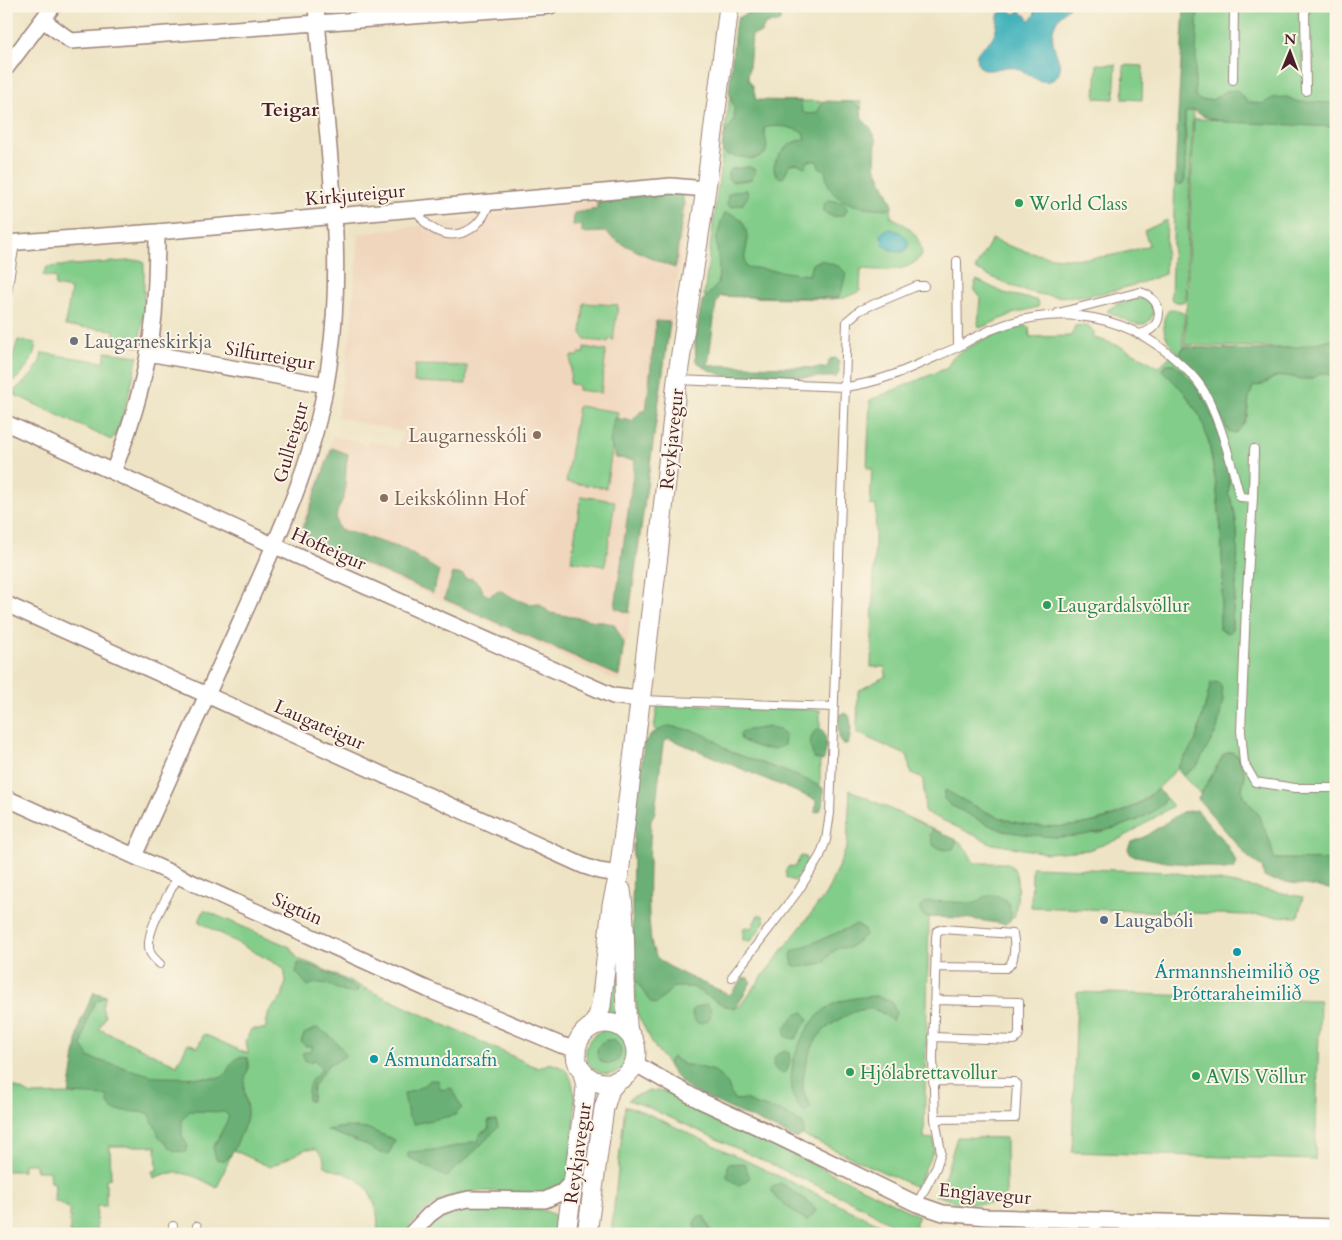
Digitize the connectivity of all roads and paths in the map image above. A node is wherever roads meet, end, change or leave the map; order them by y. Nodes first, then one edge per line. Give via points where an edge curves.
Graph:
1 (53, 6) edge
2 (316, 6) edge
3 (550, 6) edge
4 (729, 6) edge
5 (1234, 6) edge
6 (1305, 6) edge
7 (1336, 6) edge
8 (1336, 18) edge
9 (44, 20) junction
10 (317, 23) junction
11 (6, 68) edge
12 (1233, 80) dead end
13 (1306, 91) dead end
14 (706, 189) junction
15 (489, 202) junction
16 (416, 208) junction
17 (334, 216) junction
18 (157, 232) junction
19 (11, 243) edge
20 (957, 261) dead end
21 (924, 286) dead end
22 (6, 298) edge
23 (1049, 315) junction
24 (1138, 334) junction
25 (958, 347) junction
26 (148, 354) junction
27 (677, 380) junction
28 (326, 385) junction
29 (845, 387) junction
30 (6, 423) edge
31 (1254, 448) dead end
32 (113, 472) junction
33 (1254, 498) junction
34 (275, 546) junction
35 (6, 604) edge
36 (207, 694) junction
37 (639, 700) junction
38 (834, 707) junction
39 (1336, 788) edge
40 (6, 798) edge
41 (134, 856) junction
42 (619, 874) junction
43 (178, 876) junction
44 (160, 964) dead end
45 (936, 967) junction
46 (732, 977) dead end
47 (935, 1000) junction
48 (593, 1025) junction
49 (628, 1033) junction
50 (934, 1037) junction
51 (576, 1049) junction
52 (634, 1063) junction
53 (583, 1072) junction
54 (618, 1080) junction
55 (933, 1081) junction
56 (935, 1119) junction
57 (573, 1180) junction
58 (545, 1200) junction
59 (917, 1204) junction
60 (1095, 1227) edge
61 (1336, 1227) edge
62 (566, 1231) edge
63 (411, 1234) edge
64 (587, 1234) edge

1 - 9 street
2 - 10 street, Gullteigur
3 - 10 street
4 - 14 street, Reykjavegur
5 - 12 lane
6 - 13 lane
7 - 8 lane
9 - 10 street via 71,41
9 - 11 street
10 - 17 street, Gullteigur
14 - 15 street, Kirkjuteigur via 671,186
14 - 27 street, Reykjavegur
15 - 16 street, Kirkjuteigur
15 - 16 lane via 478,223 457,234 432,228
16 - 17 street, Kirkjuteigur
17 - 18 street, Kirkjuteigur
17 - 28 street, Gullteigur via 336,297
18 - 19 street, Kirkjuteigur
18 - 26 street via 154,317
19 - 22 lane
20 - 25 lane
21 - 29 lane via 860,310 847,320
23 - 24 lane via 1108,322
23 - 24 lane via 1140,292 1155,300 1159,317 1149,331
23 - 25 lane via 1010,322 983,332
24 - 33 lane via 1179,362 1205,393 1222,435 1240,497
25 - 29 lane via 888,377
26 - 28 street, Silfurteigur
26 - 32 street via 129,434
27 - 29 lane
27 - 37 street, Reykjavegur
28 - 34 street, Gullteigur via 307,461
29 - 38 lane
30 - 32 street, Hofteigur
31 - 33 lane
32 - 34 street, Hofteigur
33 - 39 lane via 1241,731 1244,763 1256,782 1296,788
34 - 36 street, Gullteigur
34 - 37 street, Hofteigur via 613,696
35 - 36 street, Laugateigur
36 - 41 street, Gullteigur
36 - 42 street, Laugateigur via 584,866
37 - 38 lane
37 - 42 street, Reykjavegur
38 - 46 lane via 830,819 820,856 798,891
40 - 41 street, Sigtún
41 - 43 street, Sigtún
42 - 48 street, Reykjavegur via 612,905 601,1006
42 - 49 street, Reykjavegur via 624,910
43 - 44 lane via 149,941 149,951
43 - 51 street, Sigtún via 427,989
45 - 45 lane via 938,931 1012,934 1013,962 1006,968
45 - 47 lane
47 - 50 lane
47 - 50 lane via 1014,1001 1020,1006 1018,1037 1014,1040
48 - 49 street via 616,1024
48 - 51 street via 581,1035
49 - 52 street via 635,1047
50 - 55 lane
51 - 53 street via 577,1062
52 - 54 street
52 - 59 street, Engjavegur via 699,1100
53 - 54 street via 596,1081 611,1083
53 - 57 street, Reykjavegur via 586,1087
54 - 64 street, Reykjavegur via 610,1090 604,1108
55 - 56 lane
55 - 56 lane via 1017,1084 1015,1118
56 - 59 lane via 941,1152
57 - 58 street via 562,1192
57 - 62 street, Reykjavegur
58 - 62 street via 561,1213
58 - 63 street via 456,1201 429,1215
59 - 60 street, Engjavegur via 944,1213
60 - 61 street, Engjavegur

